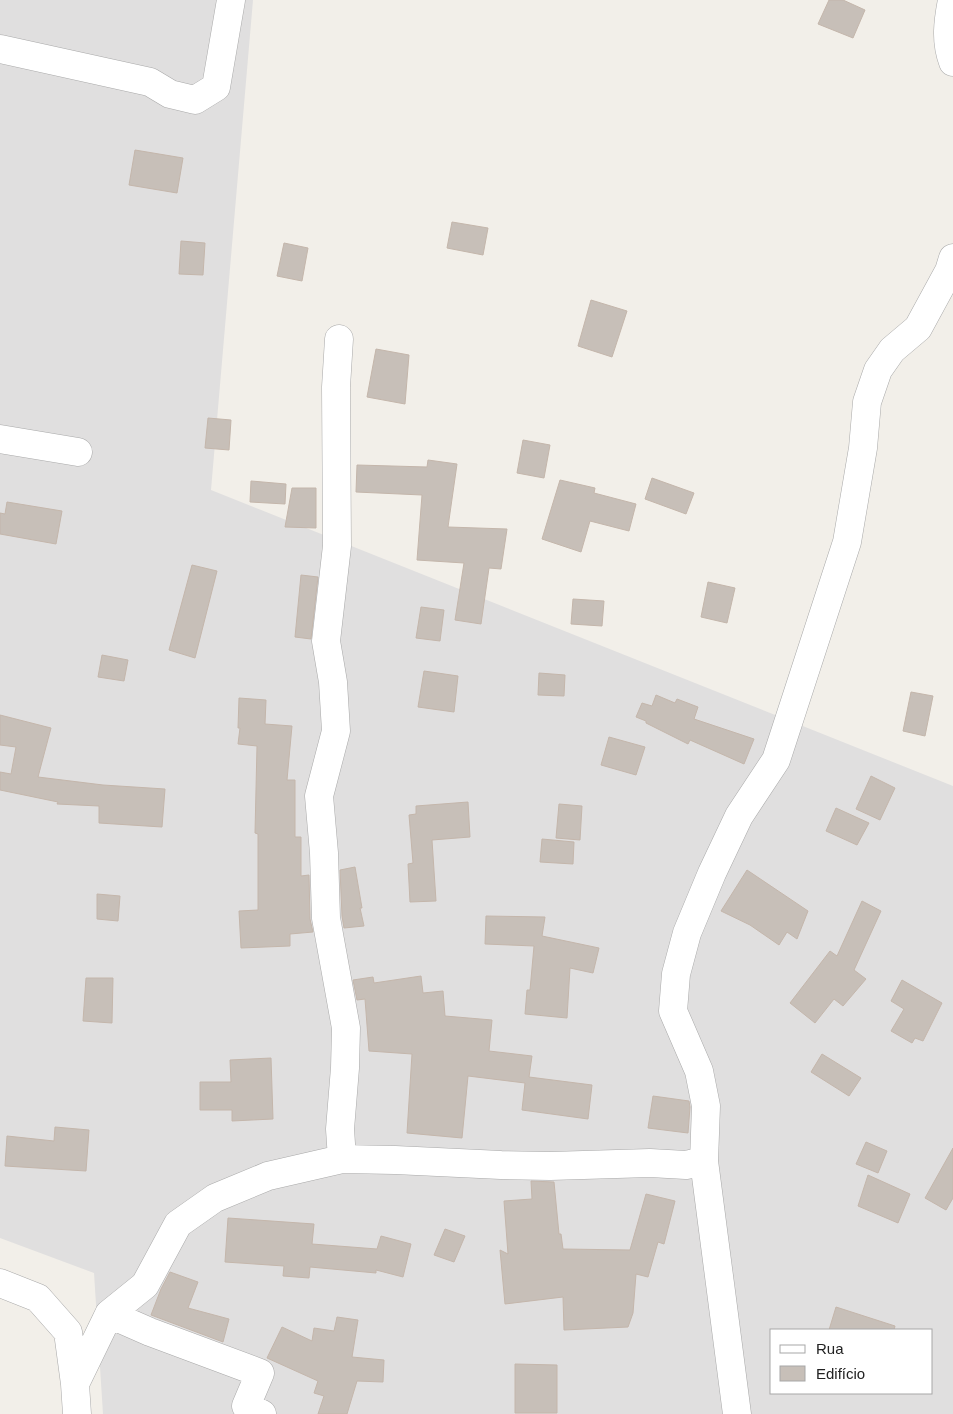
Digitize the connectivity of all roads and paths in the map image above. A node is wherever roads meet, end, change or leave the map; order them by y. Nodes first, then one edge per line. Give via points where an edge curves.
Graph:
1 (231, 0) edge
2 (952, 0) edge
3 (0, 49) edge
4 (953, 62) edge
5 (953, 258) edge
6 (339, 339) dead end
7 (0, 439) edge
8 (78, 452) dead end
9 (342, 1159) junction
10 (704, 1160) junction
11 (0, 1282) edge
12 (109, 1314) junction
13 (75, 1384) junction
14 (77, 1414) edge
15 (262, 1414) edge
16 (737, 1414) edge

1 - 3 street via 216,87 195,100 170,94 150,82
2 - 4 street via 947,31
5 - 10 street via 918,328 892,350 878,370 867,402 863,448 847,542 776,760 739,816 687,933 676,974 674,1012 699,1071 706,1106
6 - 9 street via 336,387 337,546 326,640 336,732 319,796 326,918 346,1028 340,1129
7 - 8 street
9 - 10 street via 550,1166 686,1165
9 - 12 street via 268,1176 215,1198 178,1224 145,1284
10 - 16 street
11 - 13 street via 38,1298 68,1332
12 - 13 street
12 - 15 street via 260,1373 246,1406
13 - 14 street

